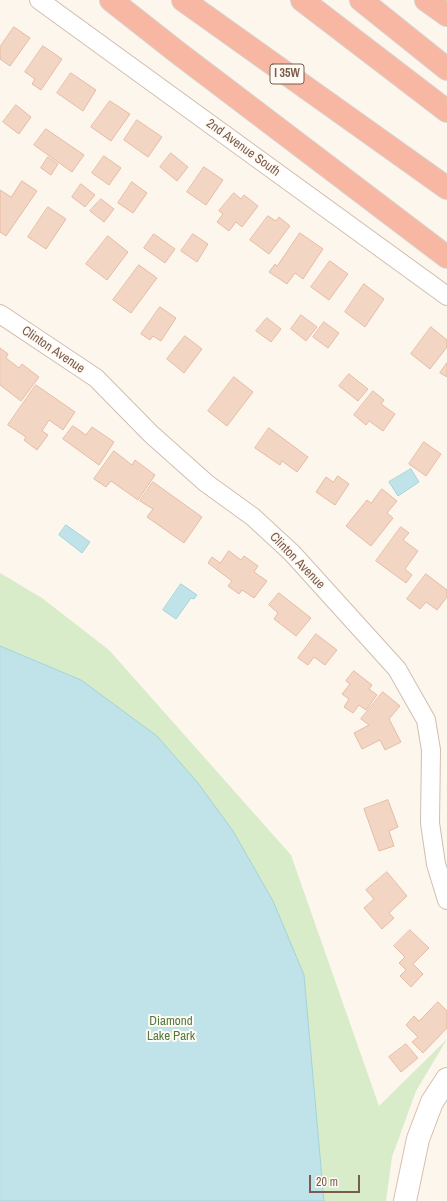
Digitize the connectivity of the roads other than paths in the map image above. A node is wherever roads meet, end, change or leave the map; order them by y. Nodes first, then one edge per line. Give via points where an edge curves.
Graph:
1 (38, 0) edge
2 (111, 0) edge
3 (183, 0) edge
4 (302, 0) edge
5 (361, 0) edge
6 (426, 0) edge
7 (447, 15) edge
8 (447, 69) edge
9 (447, 110) edge
10 (447, 188) edge
11 (447, 257) edge
12 (447, 296) edge
13 (0, 314) edge
14 (447, 900) edge
15 (447, 1079) edge
16 (405, 1201) edge

1 - 12 street, 2nd Avenue South
2 - 11 highway
3 - 10 highway, I 35W
4 - 9 highway
5 - 8 highway
6 - 7 highway
13 - 14 street, Clinton Avenue via 96,378 151,434 206,483 253,516 292,553 397,668 426,720 431,750 430,823 436,864
15 - 16 street via 432,1102 418,1139

